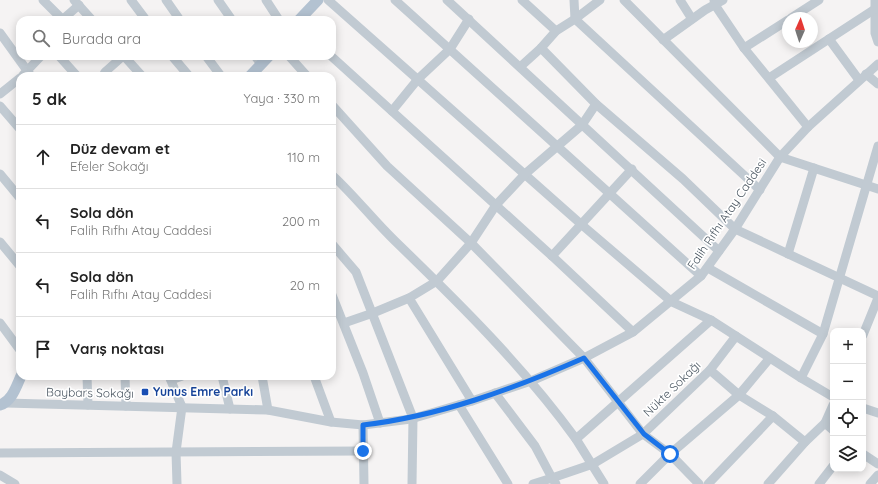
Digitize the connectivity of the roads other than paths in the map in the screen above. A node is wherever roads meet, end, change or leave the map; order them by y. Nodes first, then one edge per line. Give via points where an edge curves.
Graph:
1 (43, 0) edge
2 (131, 0) edge
3 (166, 0) edge
4 (218, 0) edge
5 (266, 0) edge
6 (318, 0) edge
7 (328, 0) edge
8 (395, 0) edge
9 (447, 0) edge
10 (522, 0) edge
11 (574, 0) edge
12 (600, 0) edge
13 (624, 0) edge
14 (680, 0) edge
15 (814, 1) edge
16 (717, 2) edge
17 (77, 3) edge
18 (529, 3) edge
19 (875, 4) edge
20 (799, 12) edge
21 (58, 16) edge
22 (66, 16) edge
23 (88, 16) edge
24 (143, 16) edge
25 (177, 16) edge
26 (229, 16) edge
27 (276, 16) edge
28 (303, 16) edge
29 (469, 19) junction
30 (575, 19) junction
31 (692, 20) junction
32 (782, 24) edge
33 (556, 31) junction
34 (0, 33) edge
35 (829, 39) junction
36 (663, 40) junction
37 (878, 42) edge
38 (541, 48) junction
39 (744, 48) junction
40 (450, 49) junction
41 (38, 60) edge
42 (63, 60) edge
43 (118, 60) edge
44 (127, 60) edge
45 (175, 60) edge
46 (209, 60) edge
47 (258, 60) edge
48 (293, 60) edge
49 (335, 60) edge
50 (878, 64) edge
51 (520, 67) junction
52 (23, 72) edge
53 (28, 72) edge
54 (73, 72) edge
55 (105, 72) edge
56 (138, 72) edge
57 (186, 72) edge
58 (217, 72) edge
59 (252, 72) edge
60 (303, 72) edge
61 (863, 77) junction
62 (769, 78) junction
63 (418, 79) junction
64 (16, 82) edge
65 (878, 84) edge
66 (0, 94) edge
67 (596, 104) junction
68 (336, 109) edge
69 (392, 111) junction
70 (2, 112) edge
71 (582, 124) junction
72 (16, 125) edge
73 (808, 127) junction
74 (558, 146) junction
75 (878, 146) edge
76 (780, 157) junction
77 (814, 168) junction
78 (632, 169) junction
79 (0, 174) edge
80 (525, 174) junction
81 (336, 179) edge
82 (866, 185) junction
83 (878, 189) edge
84 (760, 190) junction
85 (16, 193) edge
86 (610, 194) junction
87 (496, 205) junction
88 (582, 225) junction
89 (735, 229) junction
90 (0, 242) edge
91 (471, 243) junction
92 (336, 249) edge
93 (719, 251) junction
94 (788, 254) junction
95 (552, 256) junction
96 (16, 261) edge
97 (708, 268) junction
98 (701, 276) junction
99 (840, 278) junction
100 (437, 281) junction
101 (878, 297) edge
102 (409, 298) junction
103 (672, 302) junction
104 (336, 304) edge
105 (373, 313) junction
106 (711, 320) junction
107 (0, 323) edge
108 (344, 323) junction
109 (866, 328) edge
110 (633, 332) junction
111 (823, 334) junction
112 (736, 336) junction
113 (16, 345) edge
114 (584, 358) junction
115 (770, 359) junction
116 (710, 370) junction
117 (801, 378) junction
118 (19, 380) edge
119 (88, 380) edge
120 (125, 380) edge
121 (171, 380) edge
122 (223, 380) edge
123 (263, 380) edge
124 (315, 380) edge
125 (531, 381) junction
126 (495, 393) junction
127 (739, 395) junction
128 (830, 395) edge
129 (472, 401) junction
130 (618, 401) junction
131 (3, 404) edge
132 (88, 405) junction
133 (459, 405) junction
134 (126, 406) junction
135 (182, 407) junction
136 (230, 409) junction
137 (866, 409) edge
138 (268, 410) junction
139 (830, 412) edge
140 (878, 413) edge
141 (773, 416) junction
142 (413, 418) junction
143 (331, 422) junction
144 (380, 423) junction
145 (825, 423) junction
146 (363, 425) junction
147 (830, 427) edge
148 (644, 434) junction
149 (576, 439) junction
150 (805, 442) junction
151 (363, 451) junction
152 (176, 452) junction
153 (0, 453) edge
154 (670, 454) junction
155 (866, 456) edge
156 (593, 464) junction
157 (878, 464) edge
158 (830, 470) edge
159 (0, 475) edge
160 (878, 475) edge
161 (554, 481) edge
162 (15, 484) edge
163 (177, 484) edge
164 (364, 484) edge
165 (412, 484) edge
166 (508, 484) edge
167 (533, 484) edge
168 (604, 484) edge
169 (640, 484) edge
170 (699, 484) edge
171 (708, 484) edge
172 (768, 484) edge
173 (819, 484) edge
174 (870, 484) edge

1 - 21 street
2 - 24 street
3 - 25 street
4 - 26 street
5 - 27 street
6 - 28 main road
7 - 63 street
8 - 40 street
9 - 29 street
10 - 18 street
11 - 30 street
12 - 30 street
13 - 36 street
14 - 31 street
15 - 20 street
16 - 31 street
16 - 39 street
17 - 22 street
17 - 23 street
18 - 33 street
19 - 35 street
19 - 37 street via 875,33
29 - 40 street
29 - 51 street
30 - 33 street
30 - 84 street
31 - 36 street
32 - 39 street
33 - 38 street
34 - 52 street
35 - 61 street
35 - 62 street
36 - 76 street
38 - 51 street
38 - 67 street
39 - 62 street
40 - 63 street
40 - 74 street
41 - 53 street
42 - 54 street
43 - 55 street
44 - 56 street
45 - 57 street
46 - 58 street
47 - 59 main road
48 - 60 street
49 - 69 street
50 - 61 street, Falih Rıfhı Atay Caddesi
51 - 71 street
61 - 65 street
61 - 73 street, Falih Rıfhı Atay Caddesi
62 - 73 street
63 - 69 street
63 - 80 street
64 - 66 street
67 - 71 street
67 - 89 street via 683,179
68 - 91 street via 387,166
69 - 87 street
70 - 72 street
71 - 74 street
71 - 78 street
73 - 76 street, Falih Rıfhı Atay Caddesi
74 - 80 street
74 - 86 street
75 - 82 street
76 - 77 street
76 - 84 street, Falih Rıfhı Atay Caddesi
77 - 82 street
77 - 94 street
78 - 86 street
78 - 93 street
79 - 85 street
80 - 87 street
80 - 88 street
81 - 100 street via 393,240
82 - 83 street
82 - 99 street
84 - 89 street, Falih Rıfhı Atay Caddesi
86 - 88 street
86 - 98 street
87 - 91 street
87 - 95 street
88 - 95 street
88 - 103 street
89 - 93 street, Falih Rıfhı Atay Caddesi
89 - 94 street
90 - 96 street
91 - 100 street
91 - 114 street
92 - 105 street via 356,272
93 - 97 street, Falih Rıfhı Atay Caddesi
94 - 99 street
95 - 110 street
97 - 98 street, Falih Rıfhı Atay Caddesi
97 - 111 street
98 - 103 street, Falih Rıfhı Atay Caddesi
99 - 101 street
99 - 111 street
100 - 102 street
100 - 125 street
101 - 109 street
102 - 105 street
102 - 129 street
103 - 106 street
103 - 110 street, Falih Rıfhı Atay Caddesi
104 - 108 street
105 - 108 street
105 - 142 street
106 - 112 street
106 - 130 street
107 - 113 street
108 - 144 street
110 - 114 street, Falih Rıfhı Atay Caddesi
111 - 117 street
112 - 115 street
112 - 116 street, Nükte Sokağı
114 - 125 street, Falih Rıfhı Atay Caddesi
114 - 130 street
115 - 117 street
115 - 127 street
116 - 127 street
116 - 148 street, Nükte Sokağı
117 - 128 street
118 - 131 main road via 15,390
119 - 132 street
120 - 134 street
121 - 135 street
122 - 136 street
123 - 138 street
124 - 143 street
125 - 126 street, Falih Rıfhı Atay Caddesi
125 - 149 street
126 - 129 street, Falih Rıfhı Atay Caddesi
126 - 161 street via 535,446
127 - 141 street
127 - 154 street
129 - 133 street, Falih Rıfhı Atay Caddesi
130 - 148 street
130 - 149 street
131 - 132 street, Baybars Sokağı
132 - 134 street, Baybars Sokağı
133 - 142 street, Falih Rıfhı Atay Caddesi
133 - 166 street
134 - 135 street, Baybars Sokağı
135 - 136 street, Baybars Sokağı
135 - 152 street
136 - 138 street, Baybars Sokağı
137 - 140 street
138 - 143 street, Baybars Sokağı
139 - 145 street
141 - 150 street
141 - 171 street
142 - 144 street, Falih Rıfhı Atay Caddesi
142 - 165 street
143 - 146 street, Baybars Sokağı
144 - 146 street, Falih Rıfhı Atay Caddesi
145 - 147 street
145 - 150 street
146 - 151 street
148 - 154 street
148 - 156 street, Nükte Sokağı
149 - 156 street
150 - 172 street
151 - 152 street
151 - 164 street
152 - 153 street
152 - 163 street
154 - 169 street
154 - 170 street
155 - 157 street
156 - 161 street, Nükte Sokağı
156 - 168 street
158 - 173 street
159 - 162 street
160 - 174 street
161 - 167 street, Nükte Sokağı

